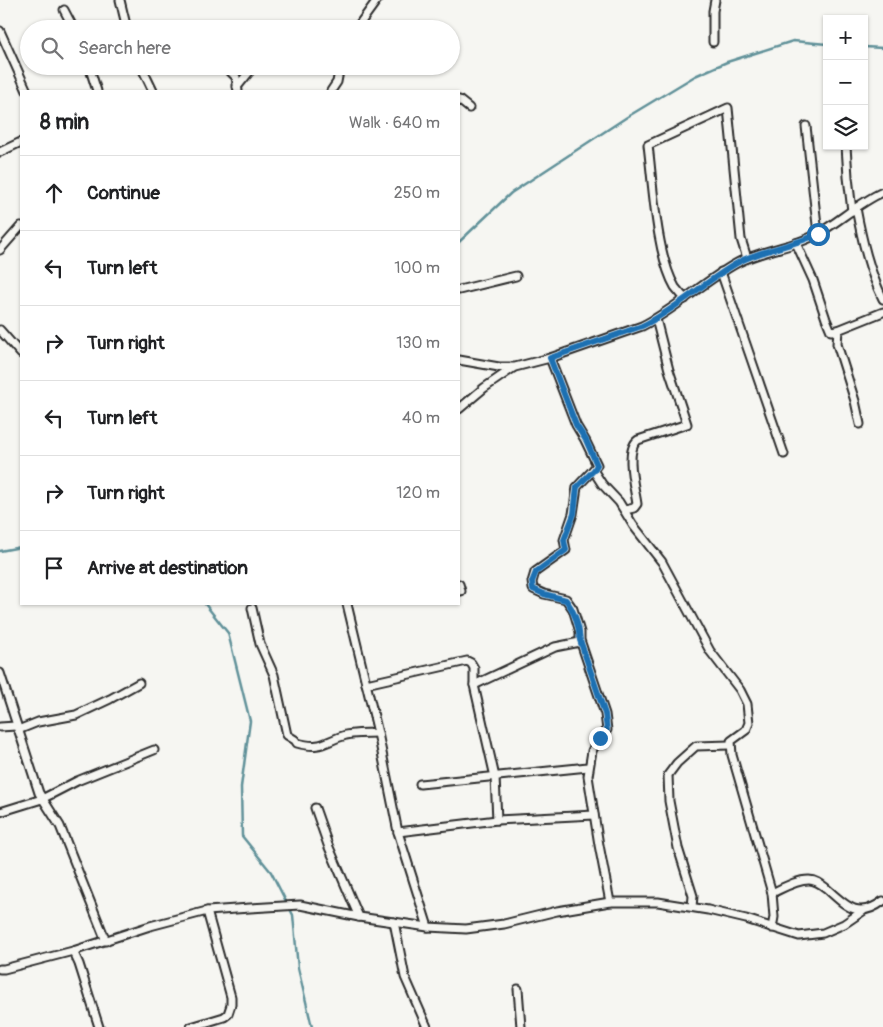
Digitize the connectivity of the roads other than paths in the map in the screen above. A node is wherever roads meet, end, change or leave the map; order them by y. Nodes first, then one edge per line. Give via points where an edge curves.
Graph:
1 (120, 0) edge
2 (377, 0) edge
3 (715, 0) edge
4 (64, 10) dead end
5 (69, 20) edge
6 (125, 20) edge
7 (363, 20) edge
8 (0, 30) edge
9 (712, 42) dead end
10 (92, 75) edge
11 (145, 75) edge
12 (234, 75) edge
13 (248, 75) edge
14 (338, 75) edge
15 (238, 89) edge
16 (27, 90) edge
17 (97, 90) edge
18 (153, 90) edge
19 (332, 90) edge
20 (460, 101) edge
21 (469, 108) dead end
22 (806, 126) dead end
23 (20, 142) edge
24 (846, 150) edge
25 (0, 152) edge
26 (883, 192) edge
27 (854, 210) junction
28 (20, 227) edge
29 (818, 234) junction
30 (796, 243) junction
31 (0, 250) edge
32 (747, 258) junction
33 (721, 272) junction
34 (516, 276) dead end
35 (460, 290) edge
36 (686, 299) junction
37 (883, 299) edge
38 (883, 312) edge
39 (656, 319) junction
40 (0, 330) edge
41 (838, 330) junction
42 (20, 353) edge
43 (550, 358) junction
44 (460, 360) edge
45 (516, 367) junction
46 (460, 408) edge
47 (860, 424) dead end
48 (784, 454) dead end
49 (594, 470) junction
50 (625, 510) junction
51 (347, 605) edge
52 (252, 608) dead end
53 (580, 642) junction
54 (0, 673) edge
55 (139, 683) dead end
56 (366, 684) junction
57 (474, 685) junction
58 (0, 727) edge
59 (17, 728) junction
60 (378, 732) junction
61 (730, 745) junction
62 (154, 750) dead end
63 (588, 767) junction
64 (494, 777) junction
65 (420, 784) dead end
66 (42, 799) junction
67 (315, 808) dead end
68 (0, 812) edge
69 (594, 815) junction
70 (497, 820) junction
71 (398, 832) junction
72 (772, 893) junction
73 (883, 901) edge
74 (610, 902) junction
75 (692, 907) junction
76 (207, 911) junction
77 (863, 912) junction
78 (359, 917) junction
79 (394, 922) junction
80 (428, 927) junction
81 (772, 928) junction
82 (106, 941) junction
83 (73, 951) junction
84 (0, 969) edge
85 (518, 989) dead end
86 (99, 1027) edge
87 (191, 1027) edge
88 (427, 1027) edge
89 (521, 1027) edge

1 - 6 street
2 - 7 street
3 - 9 street
4 - 5 street
8 - 16 street
10 - 17 street
11 - 18 street
12 - 15 street
13 - 15 street
14 - 19 street
20 - 21 street
22 - 29 street
23 - 25 street
24 - 27 street
26 - 27 street
27 - 29 street
27 - 37 street
28 - 31 street
29 - 30 street
30 - 32 street
30 - 41 street via 813,280 828,326
32 - 33 street
32 - 36 street via 741,239 728,108 648,146 664,259 676,288
33 - 36 street
33 - 48 street
34 - 35 street
36 - 39 street
38 - 41 street
39 - 43 street
39 - 50 street via 687,424 634,444 632,473 637,504
40 - 42 street
41 - 47 street via 837,344
43 - 45 street
43 - 49 street via 576,425 597,465
44 - 45 street
45 - 46 street
49 - 50 street
49 - 53 street via 577,487 574,514 564,540 566,550 536,572 532,582 533,589 566,600 580,632
50 - 61 street via 662,562 710,650 736,683 747,704 749,723
51 - 56 street
52 - 60 street via 260,644 274,675 287,735 297,744 316,747 346,736
53 - 57 street via 555,647
53 - 63 street via 607,727 592,751
54 - 59 street
55 - 59 street via 82,713
56 - 57 street via 467,661 474,668
56 - 60 street
57 - 64 street
58 - 59 street
59 - 66 street
60 - 71 street
61 - 72 street
61 - 75 street via 696,746 668,775 669,801 678,848 693,896
62 - 66 street via 72,783
63 - 64 street
63 - 69 street
64 - 65 street
64 - 70 street
66 - 68 street
66 - 82 street via 60,826
67 - 78 street
69 - 70 street
69 - 74 street
70 - 71 street
71 - 80 street
72 - 77 street via 793,883 810,880 819,882 848,906
72 - 81 street
73 - 77 street
74 - 75 street via 658,902
74 - 80 street via 475,928
75 - 81 street
76 - 78 street via 300,905
76 - 82 street
76 - 87 street via 230,988 231,1005 224,1017
77 - 81 street via 823,933 799,936
78 - 79 street
79 - 80 street
79 - 88 street via 409,987
82 - 83 street
83 - 84 street
83 - 86 street
85 - 89 street

